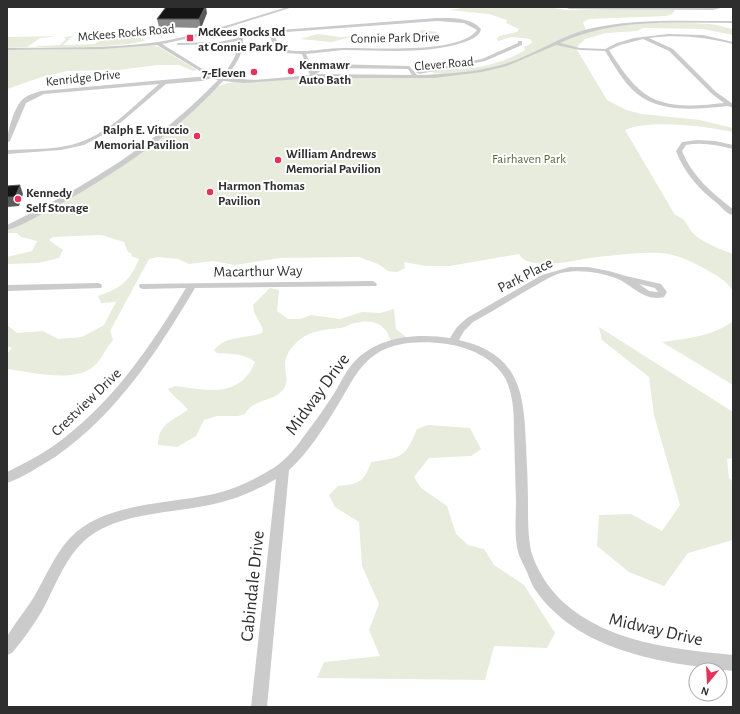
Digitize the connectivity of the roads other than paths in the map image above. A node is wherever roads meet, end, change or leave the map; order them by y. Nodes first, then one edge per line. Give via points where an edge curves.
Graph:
1 (291, 7) edge
2 (324, 7) edge
3 (338, 7) edge
4 (723, 7) edge
5 (569, 8) dead end
6 (585, 8) edge
7 (694, 8) junction
8 (698, 13) dead end
9 (702, 18) dead end
10 (706, 22) junction
11 (733, 22) edge
12 (270, 32) junction
13 (204, 33) junction
14 (241, 36) junction
15 (645, 38) junction
16 (520, 42) dead end
17 (158, 43) junction
18 (554, 43) junction
19 (733, 43) edge
20 (176, 44) dead end
21 (7, 49) edge
22 (606, 50) junction
23 (303, 52) junction
24 (313, 75) junction
25 (414, 75) junction
26 (213, 76) junction
27 (204, 78) junction
28 (221, 79) junction
29 (246, 80) junction
30 (165, 82) junction
31 (213, 88) junction
32 (731, 105) edge
33 (7, 141) edge
34 (733, 147) edge
35 (7, 152) edge
36 (733, 213) edge
37 (7, 228) edge
38 (622, 278) dead end
39 (373, 284) dead end
40 (98, 286) dead end
41 (143, 286) dead end
42 (192, 286) junction
43 (7, 288) edge
44 (453, 341) junction
45 (283, 468) junction
46 (7, 478) edge
47 (7, 648) edge
48 (733, 663) edge
49 (259, 707) edge

1 - 13 street, McKees Rocks Road
2 - 3 street
4 - 7 street
5 - 6 street
6 - 7 street
7 - 8 street
9 - 10 street
10 - 11 street, Clever Road
10 - 18 street, Clever Road via 657,22 610,26 580,33
12 - 14 street, Connie Park Drive
12 - 23 street via 278,49
12 - 23 street, Connie Park Drive via 442,20 470,24 479,30 477,34 458,43 435,48
13 - 14 street
13 - 17 street, McKees Rocks Road
14 - 20 street via 219,43
14 - 28 street via 235,63
15 - 19 street via 700,36
15 - 22 street via 624,42
15 - 32 street via 671,50 714,93
16 - 25 street via 483,60
17 - 21 street, McKees Rocks Road via 92,48
17 - 26 street, Clever Road
18 - 22 street via 580,49
18 - 25 street, Clever Road via 530,56 497,67 465,73
22 - 32 street via 638,92 648,99 684,107
23 - 24 street
24 - 25 street, Clever Road
24 - 25 street via 323,67 333,66 406,68
24 - 29 street, Clever Road
26 - 27 street, Kenridge Drive
26 - 28 street, Clever Road
27 - 30 street, Kenridge Drive
27 - 31 street via 214,81
28 - 29 street, Clever Road
28 - 31 street
29 - 31 street
30 - 33 street, Kenridge Drive via 43,92 34,95 23,102
30 - 35 street via 110,128 91,140 66,148
31 - 37 street via 136,156 55,204
34 - 36 street via 714,142 691,142 684,143 680,151 695,178
38 - 44 street, Park Place via 576,270 552,274 470,320 460,329
39 - 42 street, Macarthur Way
40 - 43 street
41 - 42 street, Macarthur Way
42 - 46 street, Crestview Drive via 166,330 123,391 65,445 45,459
44 - 45 street, Midway Drive via 408,340 377,350 362,360 307,441
44 - 48 street, Midway Drive via 482,352 498,364 509,376 515,390 519,410 525,551 537,581 548,597 577,623 600,635 664,653
45 - 47 street, Midway Drive via 234,494 116,518 97,525 80,537 67,552 39,602
45 - 49 street, Cabindale Drive

